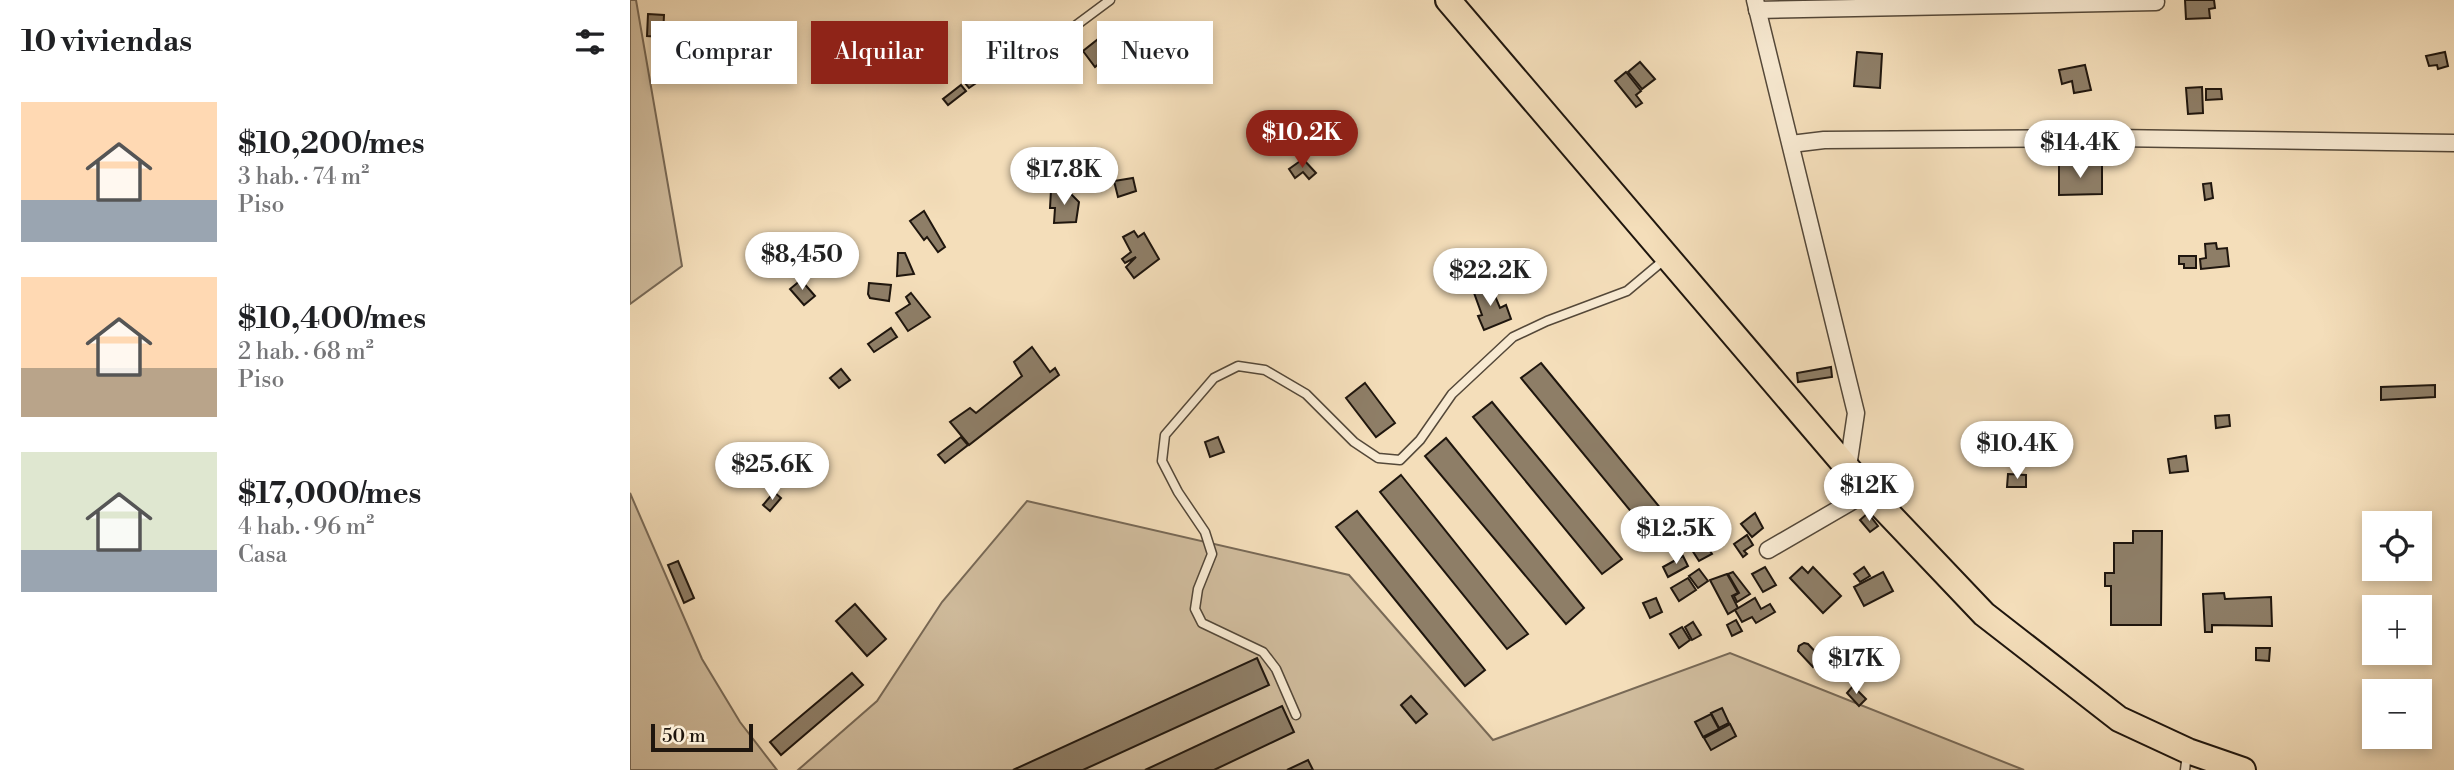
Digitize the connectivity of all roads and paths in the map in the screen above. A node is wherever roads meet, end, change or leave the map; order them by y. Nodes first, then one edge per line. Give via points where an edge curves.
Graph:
1 (1110, 0) edge
2 (1448, 0) edge
3 (2156, 2) dead end
4 (1756, 5) edge
5 (1082, 21) edge
6 (2454, 143) edge
7 (1791, 144) junction
8 (1667, 258) junction
9 (1848, 467) junction
10 (1868, 492) junction
11 (1768, 550) dead end
12 (1296, 715) dead end
13 (2187, 761) edge
14 (2243, 770) edge

1 - 5 lane
2 - 8 main road
3 - 4 street
4 - 7 street
6 - 7 street via 2112,138
7 - 9 street via 1856,413
8 - 9 main road
8 - 12 lane via 1628,291 1513,337 1452,394 1400,460 1378,458 1354,442 1306,394 1265,370 1238,366 1214,378 1165,435 1162,461 1205,533 1212,554 1198,589 1198,616 1202,623 1262,652 1276,669
9 - 10 main road
10 - 11 street
10 - 13 main road via 1983,614 2119,719
13 - 14 main road

